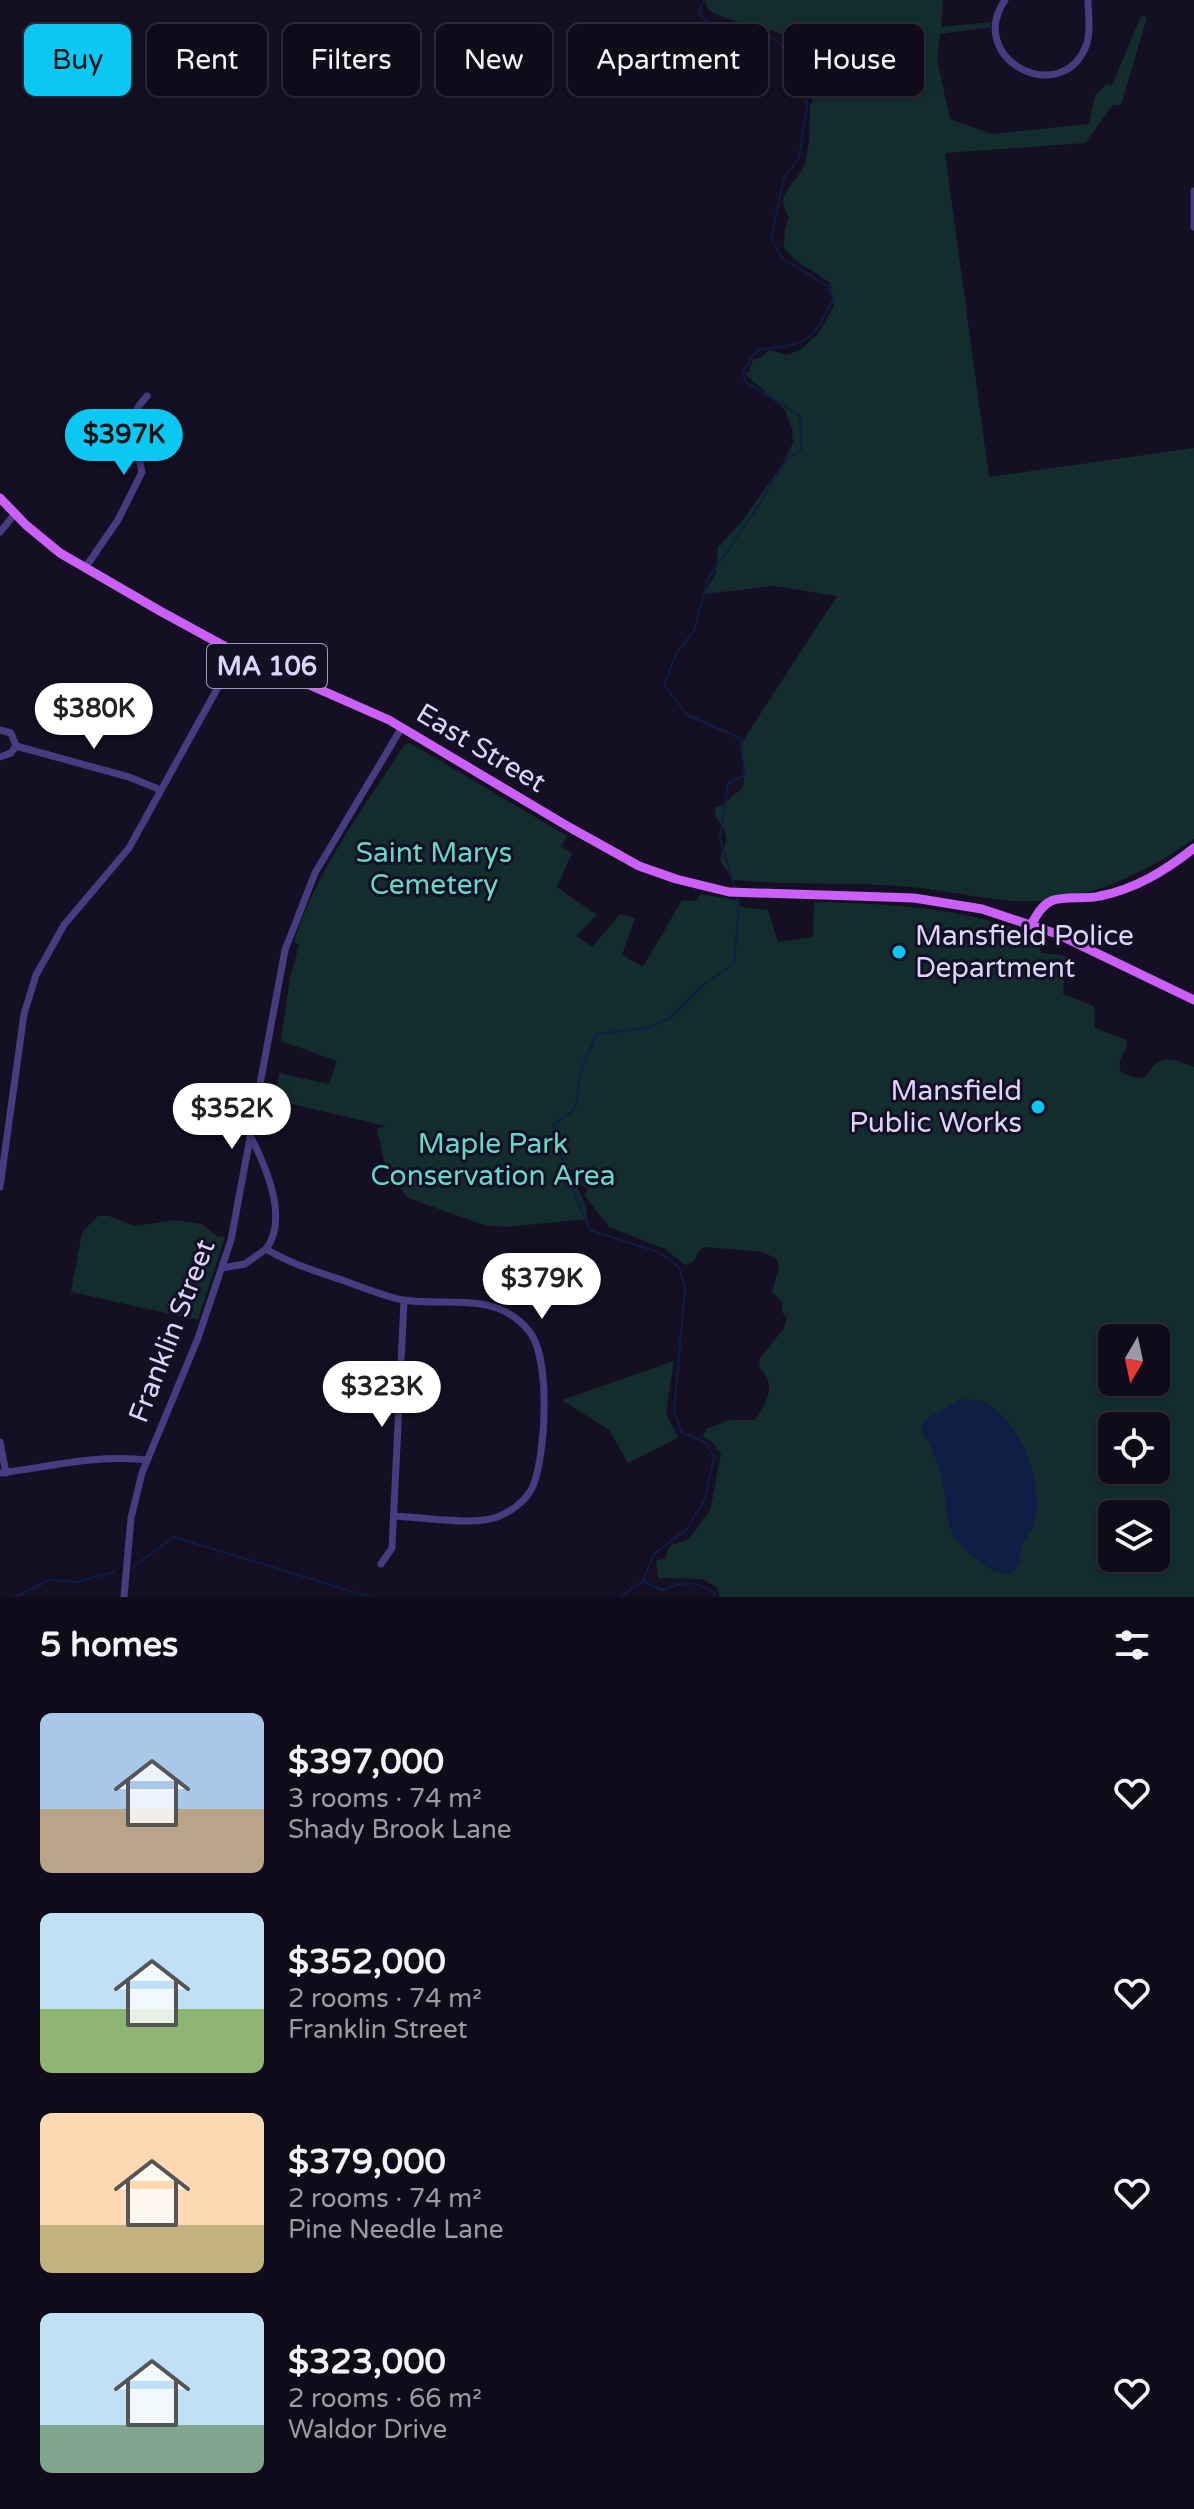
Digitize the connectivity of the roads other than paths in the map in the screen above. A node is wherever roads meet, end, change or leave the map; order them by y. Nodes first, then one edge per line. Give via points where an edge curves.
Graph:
1 (1005, 0) edge
2 (1088, 0) edge
3 (1194, 191) edge
4 (1194, 227) edge
5 (147, 396) dead end
6 (0, 498) edge
7 (15, 514) junction
8 (0, 532) edge
9 (85, 568) junction
10 (237, 653) junction
11 (402, 727) junction
12 (0, 730) edge
13 (16, 746) junction
14 (0, 757) edge
15 (161, 790) junction
16 (1194, 848) edge
17 (1031, 925) junction
18 (1194, 1000) edge
19 (250, 1135) junction
20 (0, 1187) edge
21 (266, 1249) junction
22 (222, 1268) junction
23 (404, 1300) junction
24 (0, 1442) edge
25 (147, 1460) junction
26 (3, 1473) edge
27 (394, 1516) junction
28 (381, 1564) dead end
29 (124, 1597) edge

1 - 2 street via 995,27 1002,52 1016,68 1041,75 1062,72 1081,56 1088,41
3 - 4 street
5 - 9 street via 138,407 133,431 142,472 124,511
6 - 7 main road, East Street / MA 106
7 - 8 street
7 - 9 main road, East Street / MA 106
9 - 10 main road, East Street / MA 106
10 - 11 main road, East Street / MA 106
10 - 15 street
11 - 17 main road, East Street / MA 106 via 624,859 676,879 729,892 899,897 982,909
11 - 19 street, Franklin Street via 298,911 281,965
12 - 13 street via 11,733
13 - 14 street
13 - 15 street
15 - 20 street via 129,848 64,925 36,975 24,1014
16 - 17 main road via 1135,885 1098,897 1048,903
17 - 18 main road, MA 106
19 - 21 street via 268,1176 275,1212
19 - 22 street, Franklin Street
21 - 22 street via 245,1264
21 - 23 street via 286,1261
22 - 25 street, Franklin Street
23 - 27 street
23 - 27 street via 484,1303 515,1318 536,1343 544,1368 544,1406 533,1486 511,1510 481,1522
24 - 26 street
25 - 26 street via 102,1458
25 - 29 street, Franklin Street via 131,1518
27 - 28 street via 392,1548

